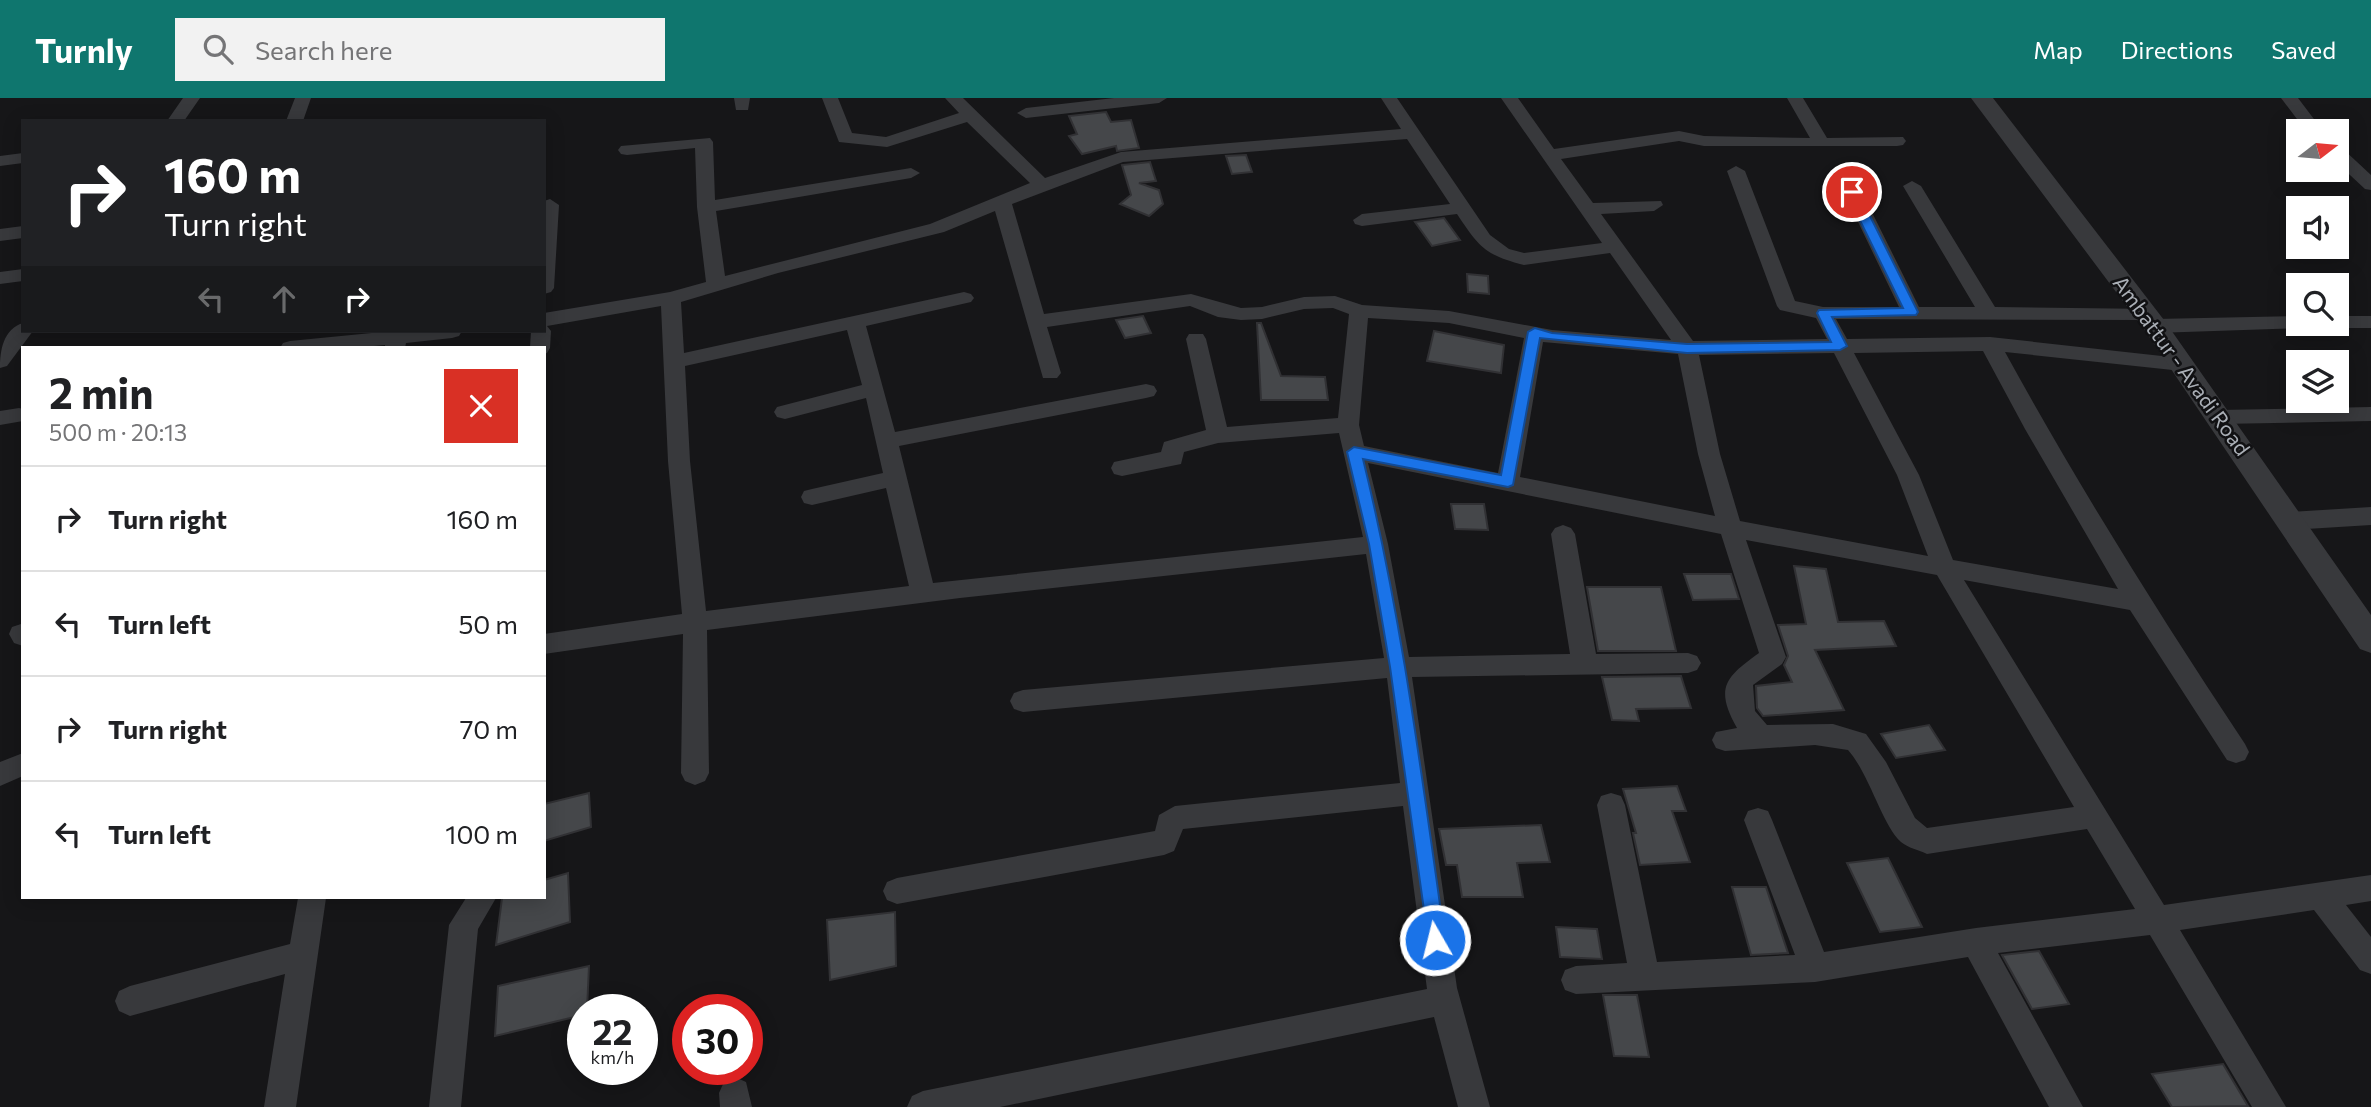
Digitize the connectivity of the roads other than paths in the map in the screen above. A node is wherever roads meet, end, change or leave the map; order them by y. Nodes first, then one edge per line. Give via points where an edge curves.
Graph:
1 (192, 98) edge
2 (303, 98) edge
3 (830, 98) edge
4 (954, 98) edge
5 (1159, 98) edge
6 (1389, 98) edge
7 (1509, 98) edge
8 (1796, 98) edge
9 (1982, 98) edge
10 (2290, 98) edge
11 (1026, 113) dead end
12 (971, 115) junction
13 (176, 119) edge
14 (295, 119) edge
15 (2306, 119) edge
16 (1414, 133) junction
17 (1897, 141) dead end
18 (1822, 143) junction
19 (627, 150) dead end
20 (1550, 155) junction
21 (21, 158) edge
22 (0, 161) edge
23 (2349, 164) edge
24 (1842, 170) dead end
25 (1736, 171) dead end
26 (911, 173) dead end
27 (1042, 185) junction
28 (2371, 185) edge
29 (1912, 186) dead end
30 (1002, 201) junction
31 (550, 205) dead end
32 (1654, 205) dead end
33 (706, 206) junction
34 (1461, 208) junction
35 (1588, 209) junction
36 (1362, 220) dead end
37 (21, 232) edge
38 (0, 235) edge
39 (1615, 247) junction
40 (546, 260) edge
41 (21, 275) edge
42 (0, 278) edge
43 (716, 284) junction
44 (671, 298) junction
45 (964, 298) dead end
46 (1359, 310) junction
47 (1912, 312) junction
48 (1823, 313) junction
49 (1989, 314) junction
50 (546, 320) edge
51 (2151, 320) junction
52 (854, 321) junction
53 (1035, 322) junction
54 (2371, 322) edge
55 (2286, 323) edge
56 (2349, 323) edge
57 (1535, 332) junction
58 (21, 333) edge
59 (436, 333) edge
60 (1196, 339) dead end
61 (395, 343) edge
62 (1990, 344) junction
63 (343, 346) edge
64 (1840, 346) junction
65 (1687, 348) junction
66 (0, 361) edge
67 (674, 362) junction
68 (2182, 364) junction
69 (1050, 373) dead end
70 (874, 389) junction
71 (1146, 391) dead end
72 (785, 412) dead end
73 (2371, 414) edge
74 (2218, 417) junction
75 (1348, 425) junction
76 (1218, 435) junction
77 (886, 441) junction
78 (1354, 452) junction
79 (1122, 468) dead end
80 (895, 478) junction
81 (1508, 481) junction
82 (812, 497) dead end
83 (2371, 516) edge
84 (2290, 521) junction
85 (1730, 527) junction
86 (1563, 534) dead end
87 (1376, 544) junction
88 (1945, 569) junction
89 (923, 593) junction
90 (2138, 602) junction
91 (695, 621) junction
92 (2371, 640) edge
93 (546, 644) edge
94 (1688, 663) dead end
95 (1586, 666) junction
96 (1398, 667) junction
97 (1023, 701) dead end
98 (1763, 738) junction
99 (1725, 740) dead end
100 (2236, 752) dead end
101 (21, 765) edge
102 (695, 773) dead end
103 (0, 774) edge
104 (1415, 793) junction
105 (1611, 805) dead end
106 (2094, 816) junction
107 (1758, 820) dead end
108 (2371, 888) edge
109 (897, 891) dead end
110 (2321, 896) junction
111 (312, 899) edge
112 (481, 899) edge
113 (2158, 920) junction
114 (1976, 942) junction
115 (303, 955) junction
116 (2371, 960) edge
117 (1815, 968) junction
118 (1645, 977) junction
119 (1576, 980) dead end
120 (1444, 1000) junction
121 (130, 1001) dead end
122 (281, 1107) edge
123 (445, 1107) edge
124 (923, 1107) edge
125 (1474, 1107) edge
126 (2067, 1107) edge
127 (2270, 1107) edge

1 - 13 street
2 - 14 street
3 - 12 street via 845,138 887,142
4 - 12 street
5 - 11 street
6 - 16 street
7 - 20 street
8 - 18 street
9 - 51 street, Ambattur - Avadi Road
10 - 15 street
12 - 27 street
16 - 27 street via 1121,157
16 - 34 street
17 - 18 street
18 - 20 street via 1704,141 1679,136
19 - 33 street via 704,142
20 - 35 street
21 - 22 street
23 - 28 street
24 - 47 street
25 - 48 street via 1787,306
26 - 33 street
27 - 30 street
29 - 49 street
30 - 43 street via 937,228
30 - 53 street
31 - 40 street
32 - 35 street
33 - 43 street
34 - 36 street
34 - 39 street via 1483,239 1502,253 1524,259
35 - 39 street
37 - 38 street
39 - 65 street
41 - 42 street
43 - 44 street
44 - 50 street
44 - 67 street
45 - 52 street
46 - 53 street via 1335,302 1304,303 1241,314 1191,300
46 - 57 street via 1449,317
46 - 75 street
47 - 48 street
47 - 49 street
48 - 64 street
49 - 51 street
51 - 55 street
51 - 68 street, Ambattur - Avadi Road
52 - 67 street
52 - 70 street
53 - 69 street
54 - 56 street
57 - 65 street
57 - 81 street
58 - 66 street
59 - 61 street
60 - 76 street
61 - 63 street
62 - 64 street
62 - 68 street
62 - 90 street
64 - 65 street
64 - 88 street via 1908,475
65 - 85 street
67 - 91 street
68 - 74 street, Ambattur - Avadi Road
70 - 72 street
70 - 77 street
71 - 77 street
73 - 74 street
74 - 84 street, Ambattur - Avadi Road
75 - 76 street
75 - 78 street
76 - 79 street via 1172,447 1173,458
77 - 80 street
78 - 81 street
78 - 87 street
80 - 82 street
80 - 89 street
81 - 85 street
83 - 84 street
84 - 92 street, Ambattur - Avadi Road
85 - 88 street
85 - 98 street via 1773,657 1741,680 1736,699 1748,726
86 - 95 street
87 - 89 street
87 - 96 street
88 - 90 street
88 - 106 street
89 - 91 street
90 - 100 street
91 - 93 street
91 - 102 street
94 - 95 street
95 - 96 street
96 - 97 street
96 - 104 street
98 - 99 street
98 - 106 street via 1826,734 1857,742 1905,827 1927,841
101 - 103 street
104 - 109 street via 1175,818 1164,842 1157,844
104 - 120 street
105 - 118 street
106 - 113 street
107 - 117 street
108 - 110 street
110 - 113 street
110 - 116 street
111 - 115 street
112 - 123 street via 464,925
113 - 114 street
113 - 127 street
114 - 117 street
114 - 126 street
115 - 121 street
115 - 122 street
117 - 118 street
118 - 119 street
120 - 124 street
120 - 125 street

